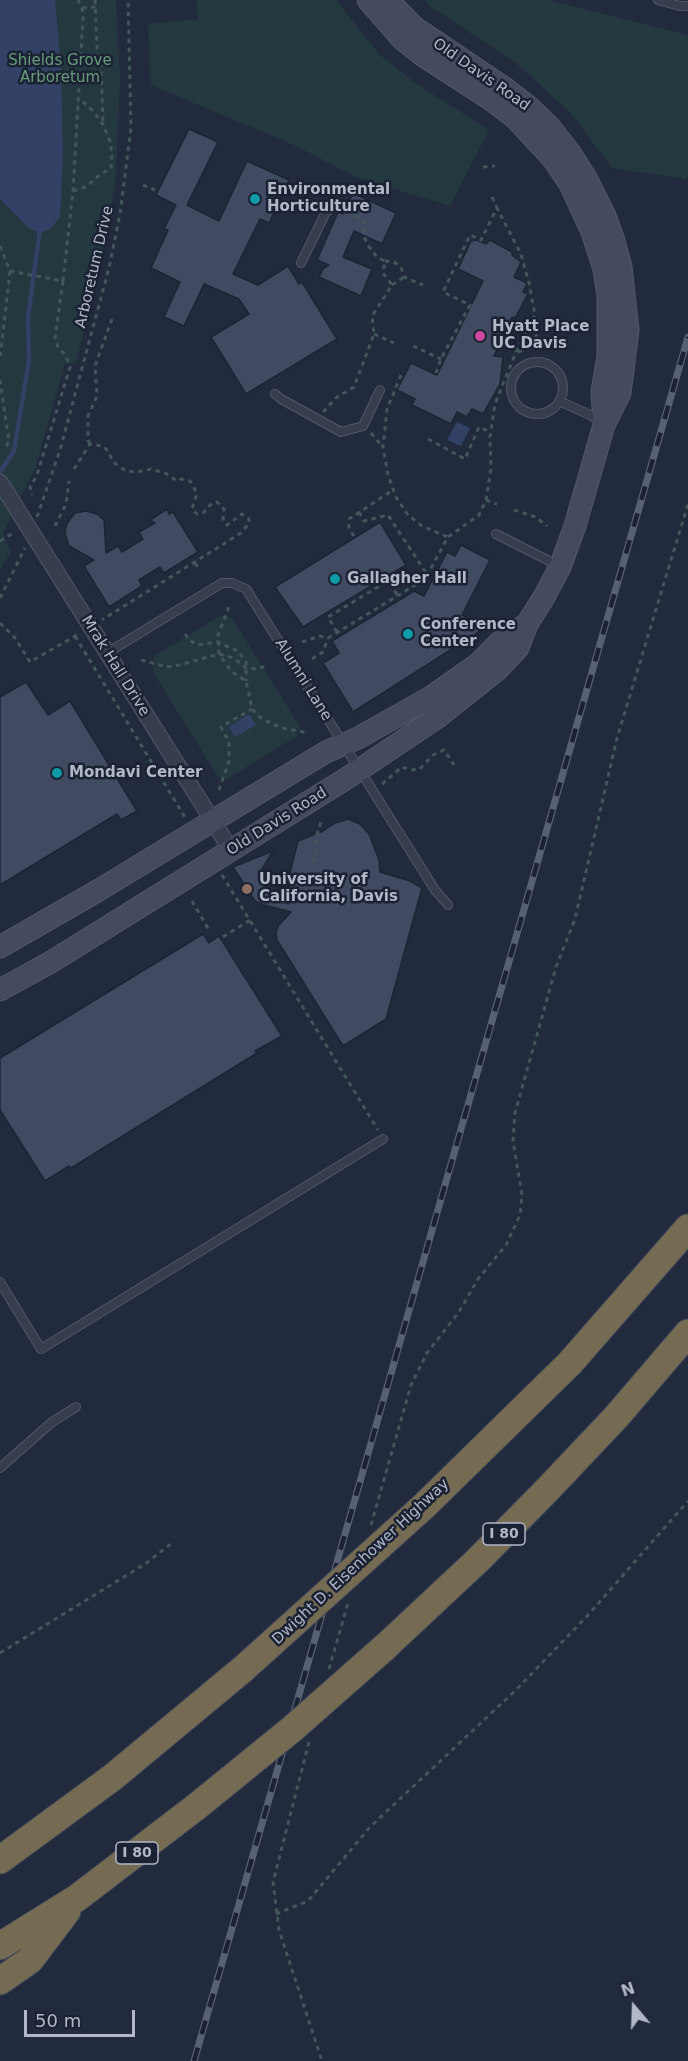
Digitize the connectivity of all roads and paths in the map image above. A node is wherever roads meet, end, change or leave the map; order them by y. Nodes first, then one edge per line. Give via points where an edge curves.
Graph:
1 (78, 0) edge
2 (95, 0) edge
3 (128, 0) edge
4 (368, 0) edge
5 (388, 0) edge
6 (658, 0) edge
7 (688, 6) edge
8 (96, 7) junction
9 (82, 8) junction
10 (78, 97) junction
11 (103, 124) junction
12 (495, 166) dead end
13 (483, 167) dead end
14 (143, 185) dead end
15 (155, 190) dead end
16 (73, 191) junction
17 (492, 197) dead end
18 (335, 206) joint
19 (497, 208) junction
20 (0, 246) edge
21 (385, 261) junction
22 (301, 263) dead end
23 (10, 271) junction
24 (404, 277) junction
25 (63, 281) junction
26 (392, 285) junction
27 (423, 285) dead end
28 (535, 315) junction
29 (112, 319) dead end
30 (2, 325) edge
31 (374, 334) junction
32 (394, 343) dead end
33 (413, 346) dead end
34 (516, 352) junction
35 (0, 359) edge
36 (441, 359) junction
37 (436, 373) dead end
38 (401, 375) dead end
39 (0, 380) edge
40 (380, 390) dead end
41 (275, 393) dead end
42 (559, 401) junction
43 (317, 420) junction
44 (604, 425) junction
45 (363, 426) junction
46 (491, 432) junction
47 (428, 440) dead end
48 (90, 444) junction
49 (6, 447) dead end
50 (383, 447) junction
51 (74, 469) dead end
52 (69, 481) dead end
53 (0, 482) edge
54 (393, 490) junction
55 (32, 495) dead end
56 (486, 500) junction
57 (497, 504) dead end
58 (688, 504) edge
59 (514, 510) dead end
60 (359, 512) junction
61 (55, 526) dead end
62 (547, 526) dead end
63 (32, 531) junction
64 (15, 532) dead end
65 (496, 534) dead end
66 (354, 536) dead end
67 (448, 537) junction
68 (0, 541) edge
69 (195, 563) junction
70 (560, 567) junction
71 (200, 571) dead end
72 (428, 576) junction
73 (398, 596) junction
74 (0, 598) edge
75 (229, 607) dead end
76 (100, 621) dead end
77 (0, 623) edge
78 (527, 624) junction
79 (83, 631) dead end
80 (337, 632) junction
81 (185, 634) dead end
82 (75, 636) junction
83 (328, 638) junction
84 (217, 642) junction
85 (302, 642) dead end
86 (106, 652) junction
87 (219, 654) junction
88 (312, 659) dead end
89 (141, 660) dead end
90 (266, 666) dead end
91 (246, 668) junction
92 (246, 681) junction
93 (252, 709) junction
94 (309, 733) dead end
95 (343, 745) junction
96 (454, 765) dead end
97 (359, 770) junction
98 (380, 785) dead end
99 (219, 790) dead end
100 (322, 818) dead end
101 (213, 821) junction
102 (188, 822) dead end
103 (231, 850) junction
104 (314, 862) dead end
105 (220, 872) dead end
106 (192, 901) dead end
107 (448, 905) dead end
108 (250, 920) junction
109 (209, 930) dead end
110 (223, 937) dead end
111 (0, 947) edge
112 (0, 990) edge
113 (383, 1139) joint
114 (688, 1228) edge
115 (0, 1282) edge
116 (688, 1333) edge
117 (76, 1407) dead end
118 (0, 1468) edge
119 (688, 1500) edge
120 (369, 1531) dead end
121 (172, 1543) dead end
122 (350, 1597) dead end
123 (0, 1653) edge
124 (328, 1674) dead end
125 (309, 1739) dead end
126 (6, 1855) edge
127 (77, 1898) junction
128 (276, 1914) junction
129 (0, 1946) edge
130 (0, 1981) edge
131 (322, 2061) edge

1 - 9 path
2 - 8 path
3 - 63 path, Arboretum Drive via 131,128 120,214 60,450
4 - 44 street, Old Davis Road via 402,39 514,117 554,160 570,184 592,232 608,296 608,357 602,391
5 - 44 street, Old Davis Road via 427,37 528,106 571,154 597,197 621,267 628,330 620,393
6 - 7 lane
8 - 9 path
8 - 11 path
9 - 10 path
10 - 11 path
10 - 16 path
11 - 16 path via 110,141 111,169 86,187
12 - 13 path
14 - 15 path
16 - 25 path
17 - 19 path
18 - 21 path via 364,220 367,244
18 - 22 lane via 326,212
19 - 28 path via 521,254
19 - 36 path via 481,240 470,235 443,292 470,305
20 - 23 path
21 - 24 path via 401,267
21 - 26 path via 383,273
23 - 25 path
23 - 30 path
24 - 26 path
24 - 27 path
25 - 55 path via 55,338 70,367 30,487
26 - 31 path via 372,316
28 - 34 path
28 - 34 path via 537,346
29 - 48 path via 95,366 97,396 88,416
30 - 35 path
31 - 32 path
31 - 43 path via 354,387 337,397
33 - 36 path
34 - 46 path via 495,405
36 - 37 path
38 - 50 path via 387,409
39 - 49 path via 9,441
40 - 45 lane
41 - 43 lane
42 - 42 lane via 543,413 523,410 513,396 517,372 532,363 549,365 563,385
42 - 44 lane
43 - 45 lane via 341,432
44 - 70 street, Old Davis Road
45 - 50 path
46 - 47 path via 480,425 465,459
46 - 56 path
48 - 51 path
48 - 69 path via 103,446 116,465 126,471 151,468 177,481 190,481 197,493 192,509 196,514 217,502 224,509 223,520 227,525 242,514 249,519 241,533
50 - 54 path
52 - 61 path via 66,504
53 - 63 street, Mrak Hall Drive
54 - 60 path
54 - 67 path via 414,521
56 - 57 path
56 - 67 path via 480,515
58 - 120 path via 617,738 575,920 556,967 515,1113 513,1141 522,1195 520,1215 506,1245 427,1353 411,1385
59 - 62 path via 536,517
60 - 66 path via 349,519
60 - 72 path via 364,521 388,515
63 - 74 path, Arboretum Drive
63 - 86 street, Mrak Hall Drive
64 - 68 path
65 - 70 lane
67 - 72 path
69 - 71 path
69 - 76 path
70 - 78 street, Old Davis Road
72 - 73 path
73 - 80 path
73 - 80 path via 388,581 328,617
75 - 84 path
77 - 82 path via 30,662
78 - 95 street, Old Davis Road via 431,697
78 - 97 street, Old Davis Road via 519,648 497,670 438,717
79 - 82 path
80 - 83 path
81 - 84 path via 198,645
82 - 102 path
83 - 85 path via 320,636
83 - 88 path via 323,652
84 - 87 path
84 - 91 path via 238,651
86 - 95 lane, Alumni Lane via 214,587 222,583 239,585 252,596
86 - 101 street, Mrak Hall Drive
87 - 89 path via 167,667
87 - 91 path via 234,658
87 - 92 path via 224,664
90 - 91 path
91 - 92 path
92 - 93 path
93 - 94 path via 262,719 282,728
93 - 99 path via 221,727 229,742 229,761
95 - 97 lane, Alumni Lane
95 - 101 street, Old Davis Road
96 - 98 path via 444,750 420,769 402,767
97 - 103 street, Old Davis Road
97 - 107 lane, Alumni Lane
100 - 104 path
101 - 103 street, Mrak Hall Drive
101 - 111 street, Old Davis Road
103 - 112 street, Old Davis Road
105 - 108 path
106 - 109 path
108 - 110 path
108 - 113 path
113 - 115 lane via 41,1349
114 - 126 highway, Dwight D. Eisenhower Highway, bridge via 570,1363 424,1506 243,1670 112,1777
116 - 127 highway, I 80, bridge via 548,1489 385,1647 292,1729
117 - 118 lane via 52,1422
119 - 128 path via 518,1689 370,1827 308,1901
121 - 123 path via 145,1564
122 - 124 path
125 - 128 path via 273,1882
127 - 129 highway, I 80
127 - 130 highway via 30,1960
128 - 131 path

